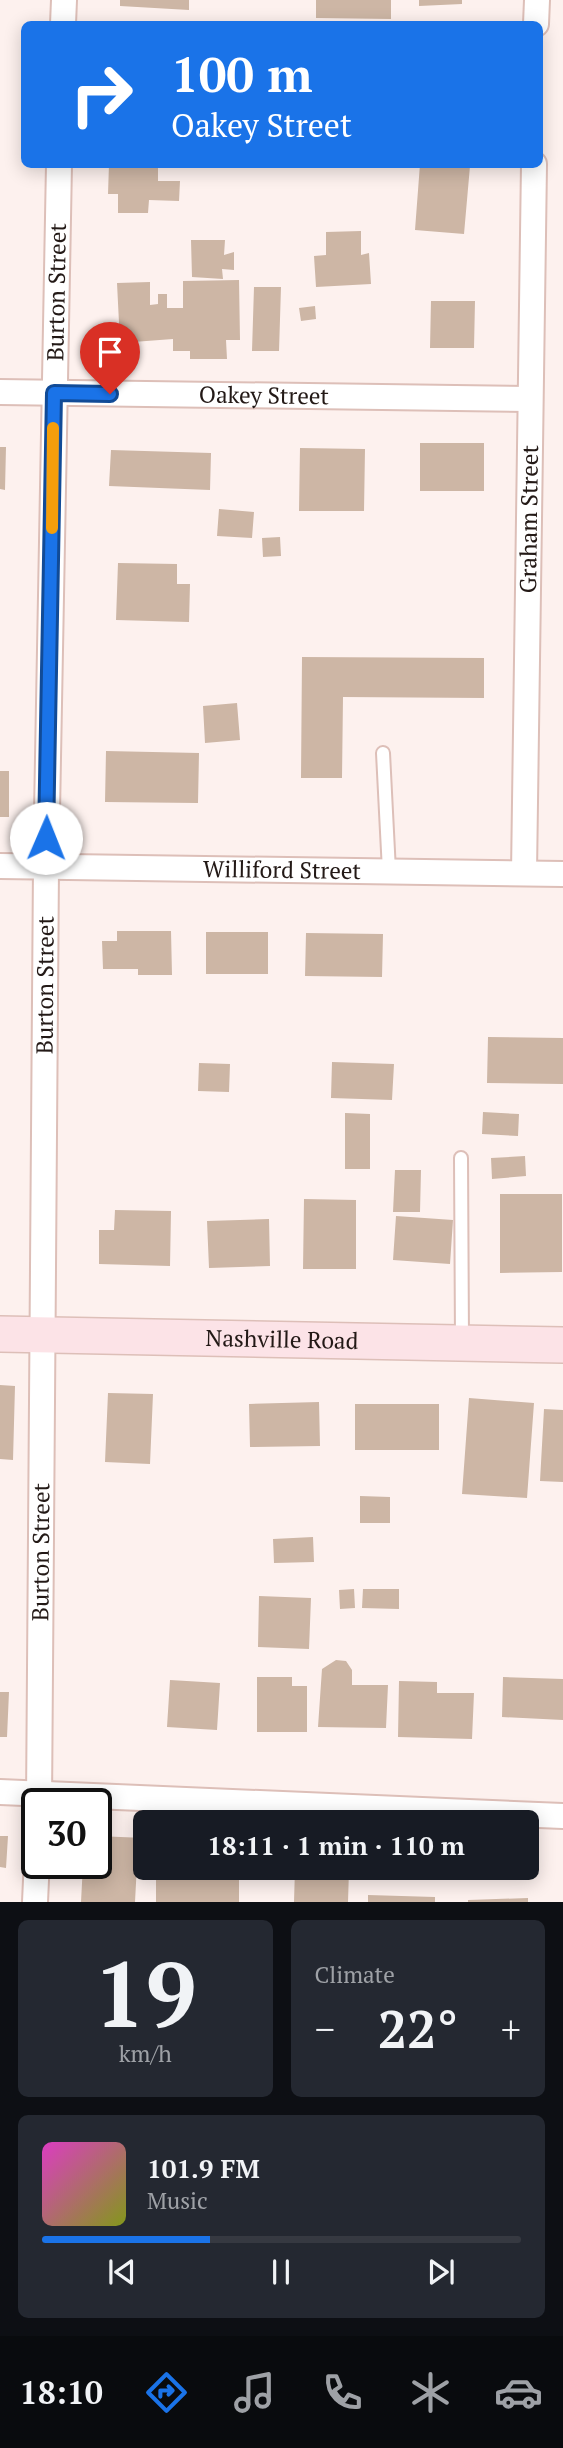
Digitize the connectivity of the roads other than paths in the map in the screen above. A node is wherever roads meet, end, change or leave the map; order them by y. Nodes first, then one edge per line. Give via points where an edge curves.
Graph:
1 (64, 0) edge
2 (537, 0) edge
3 (63, 21) edge
4 (536, 21) edge
5 (60, 168) edge
6 (534, 168) edge
7 (0, 392) edge
8 (54, 393) junction
9 (529, 399) junction
10 (383, 754) dead end
11 (0, 866) edge
12 (46, 866) junction
13 (389, 871) junction
14 (524, 873) junction
15 (563, 874) edge
16 (461, 1158) dead end
17 (0, 1334) edge
18 (43, 1335) junction
19 (461, 1343) junction
20 (563, 1345) edge
21 (39, 1788) edge
22 (0, 1791) edge
23 (21, 1795) edge
24 (112, 1801) edge
25 (563, 1816) edge
26 (36, 1879) edge
27 (35, 1902) edge

1 - 3 street
2 - 4 street
5 - 8 street, Burton Street
6 - 9 street, Graham Street
7 - 8 street, Oakey Street
8 - 9 street, Oakey Street
8 - 12 street, Burton Street
9 - 14 street, Graham Street
10 - 13 lane
11 - 12 street, Williford Street
12 - 13 street, Williford Street
12 - 18 street, Burton Street
13 - 14 street, Williford Street
14 - 15 street, Williford Street
16 - 19 lane
17 - 18 main road, Nashville Road
18 - 19 main road, Nashville Road
18 - 21 street, Burton Street
19 - 20 main road, Nashville Road
22 - 23 street
24 - 25 street
26 - 27 street

